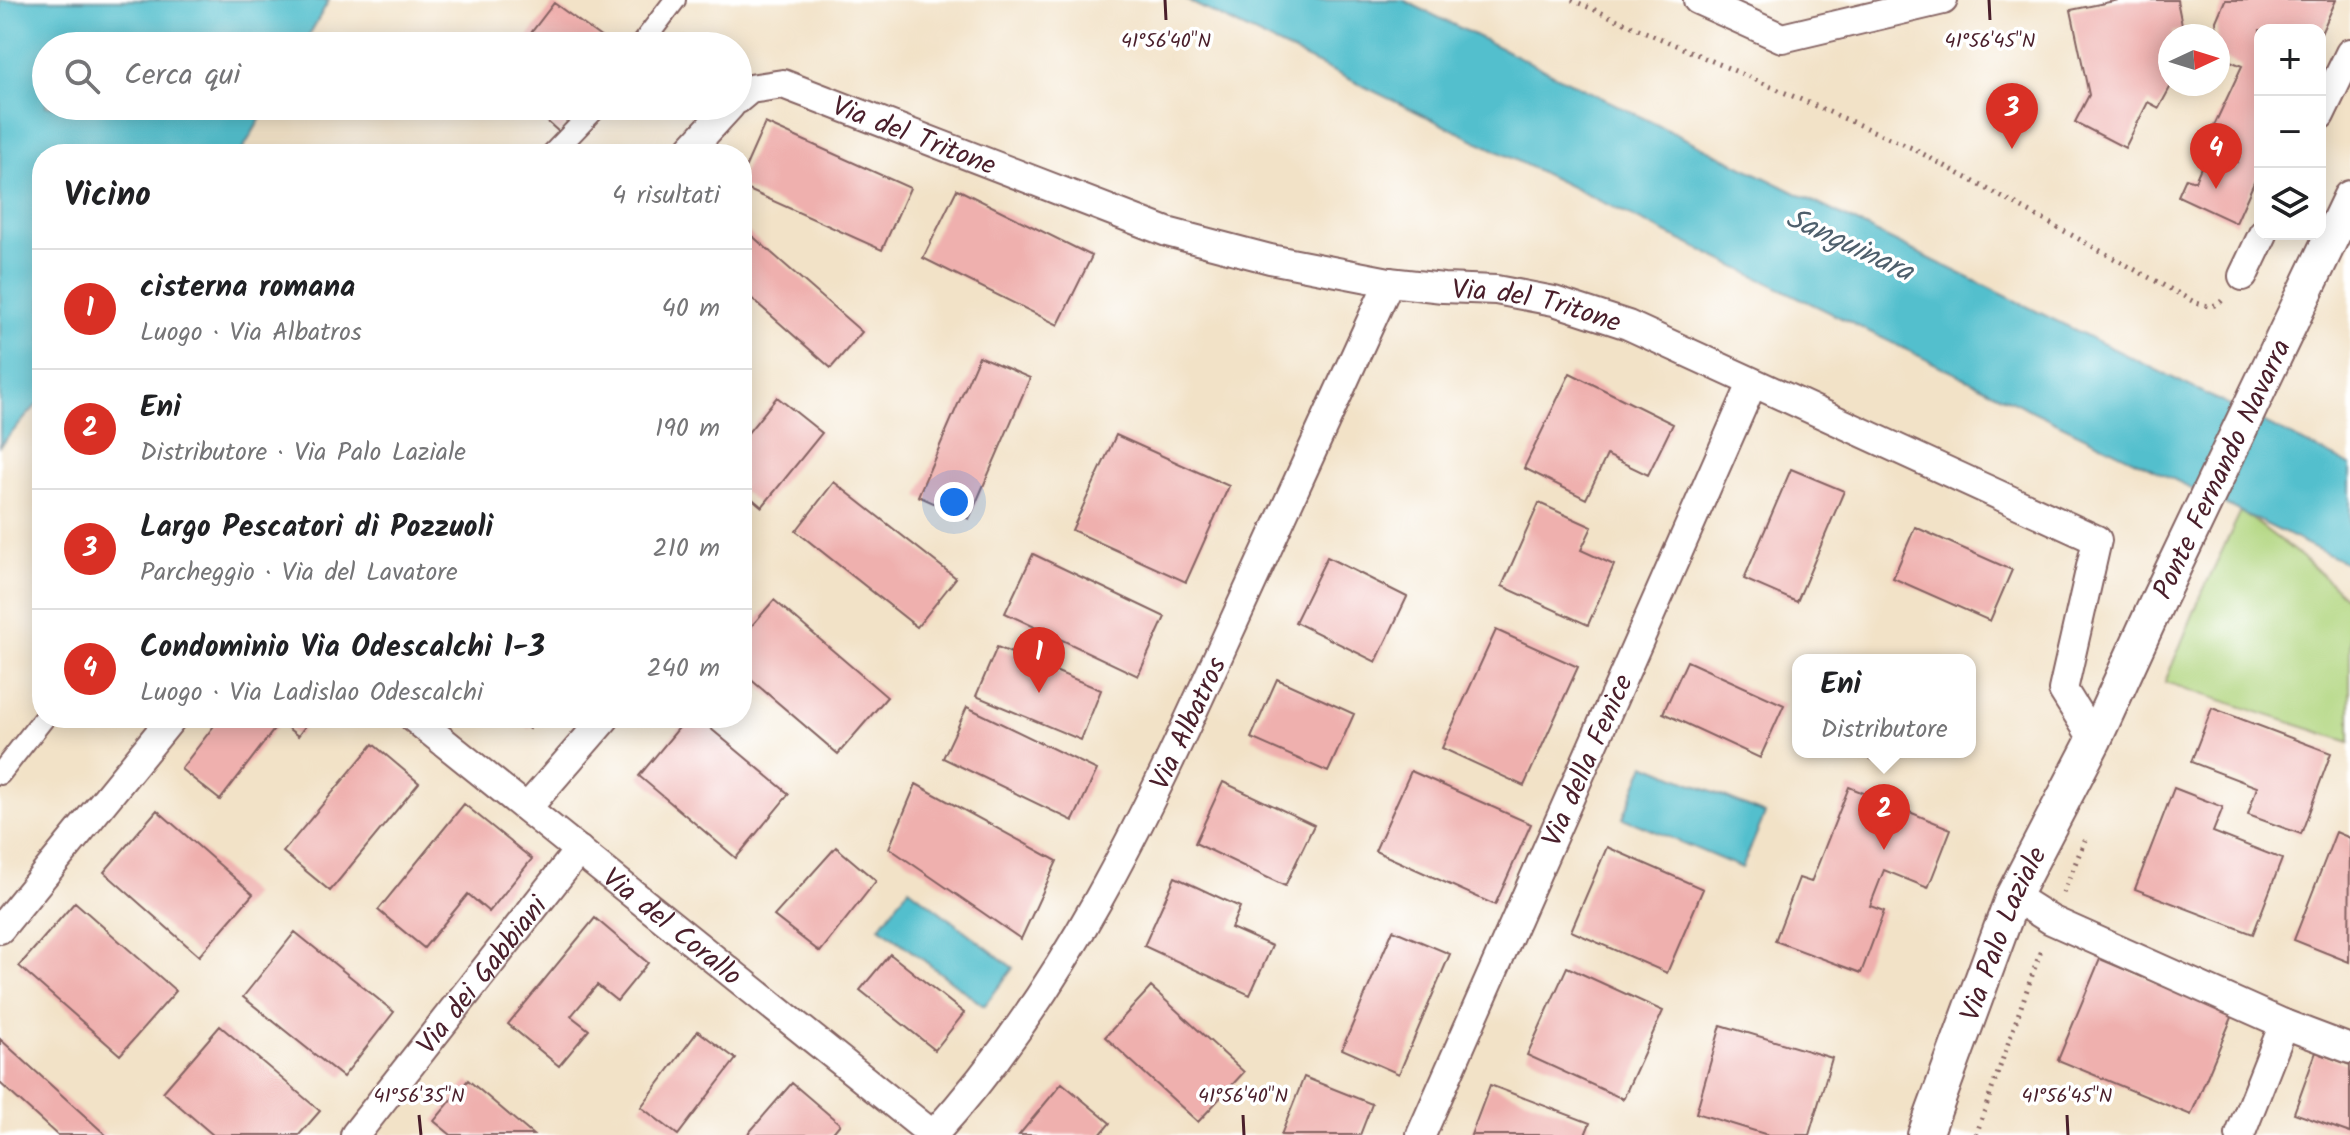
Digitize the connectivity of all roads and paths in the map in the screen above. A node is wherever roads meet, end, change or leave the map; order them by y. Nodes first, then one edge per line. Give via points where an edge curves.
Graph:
1 (675, 0) edge
2 (1572, 0) edge
3 (1698, 0) edge
4 (1943, 0) edge
5 (650, 32) edge
6 (2350, 53) edge
7 (752, 94) edge
8 (2326, 103) edge
9 (585, 120) edge
10 (718, 120) edge
11 (562, 144) edge
12 (695, 144) edge
13 (2350, 198) edge
14 (2260, 240) edge
15 (2243, 276) joint
16 (1389, 282) junction
17 (1752, 384) junction
18 (36, 728) edge
19 (164, 728) edge
20 (427, 728) edge
21 (596, 728) edge
22 (2094, 740) junction
23 (0, 774) edge
24 (527, 808) junction
25 (579, 850) junction
26 (2013, 896) junction
27 (0, 929) edge
28 (2284, 1024) junction
29 (2350, 1049) edge
30 (355, 1135) edge
31 (933, 1135) edge
32 (1421, 1135) edge
33 (1925, 1135) edge
34 (2240, 1135) edge

1 - 5 street
2 - 15 path via 1912,148 2196,303 2221,303
3 - 4 street via 1782,38
6 - 8 street
7 - 16 street, Via del Tritone via 783,84 1167,232
9 - 11 street
10 - 12 street
13 - 22 street, Ponte Fernando Navarra
14 - 15 street
16 - 17 street, Via del Tritone via 1496,290 1554,301 1628,325
16 - 31 street, Via Albatros via 1160,784 1014,1038
17 - 22 street, Via del Tritone via 2097,540 2063,690
17 - 32 street, Via della Fenice
18 - 23 street
19 - 27 street
20 - 24 street, Via del Corallo
21 - 24 street
22 - 26 street, Via Palo Laziale
24 - 25 street, Via del Corallo
25 - 30 street, Via dei Gabbiani
25 - 31 street, Via del Corallo
26 - 28 street via 2051,920
26 - 33 street, Via Palo Laziale
28 - 29 street
28 - 34 street

